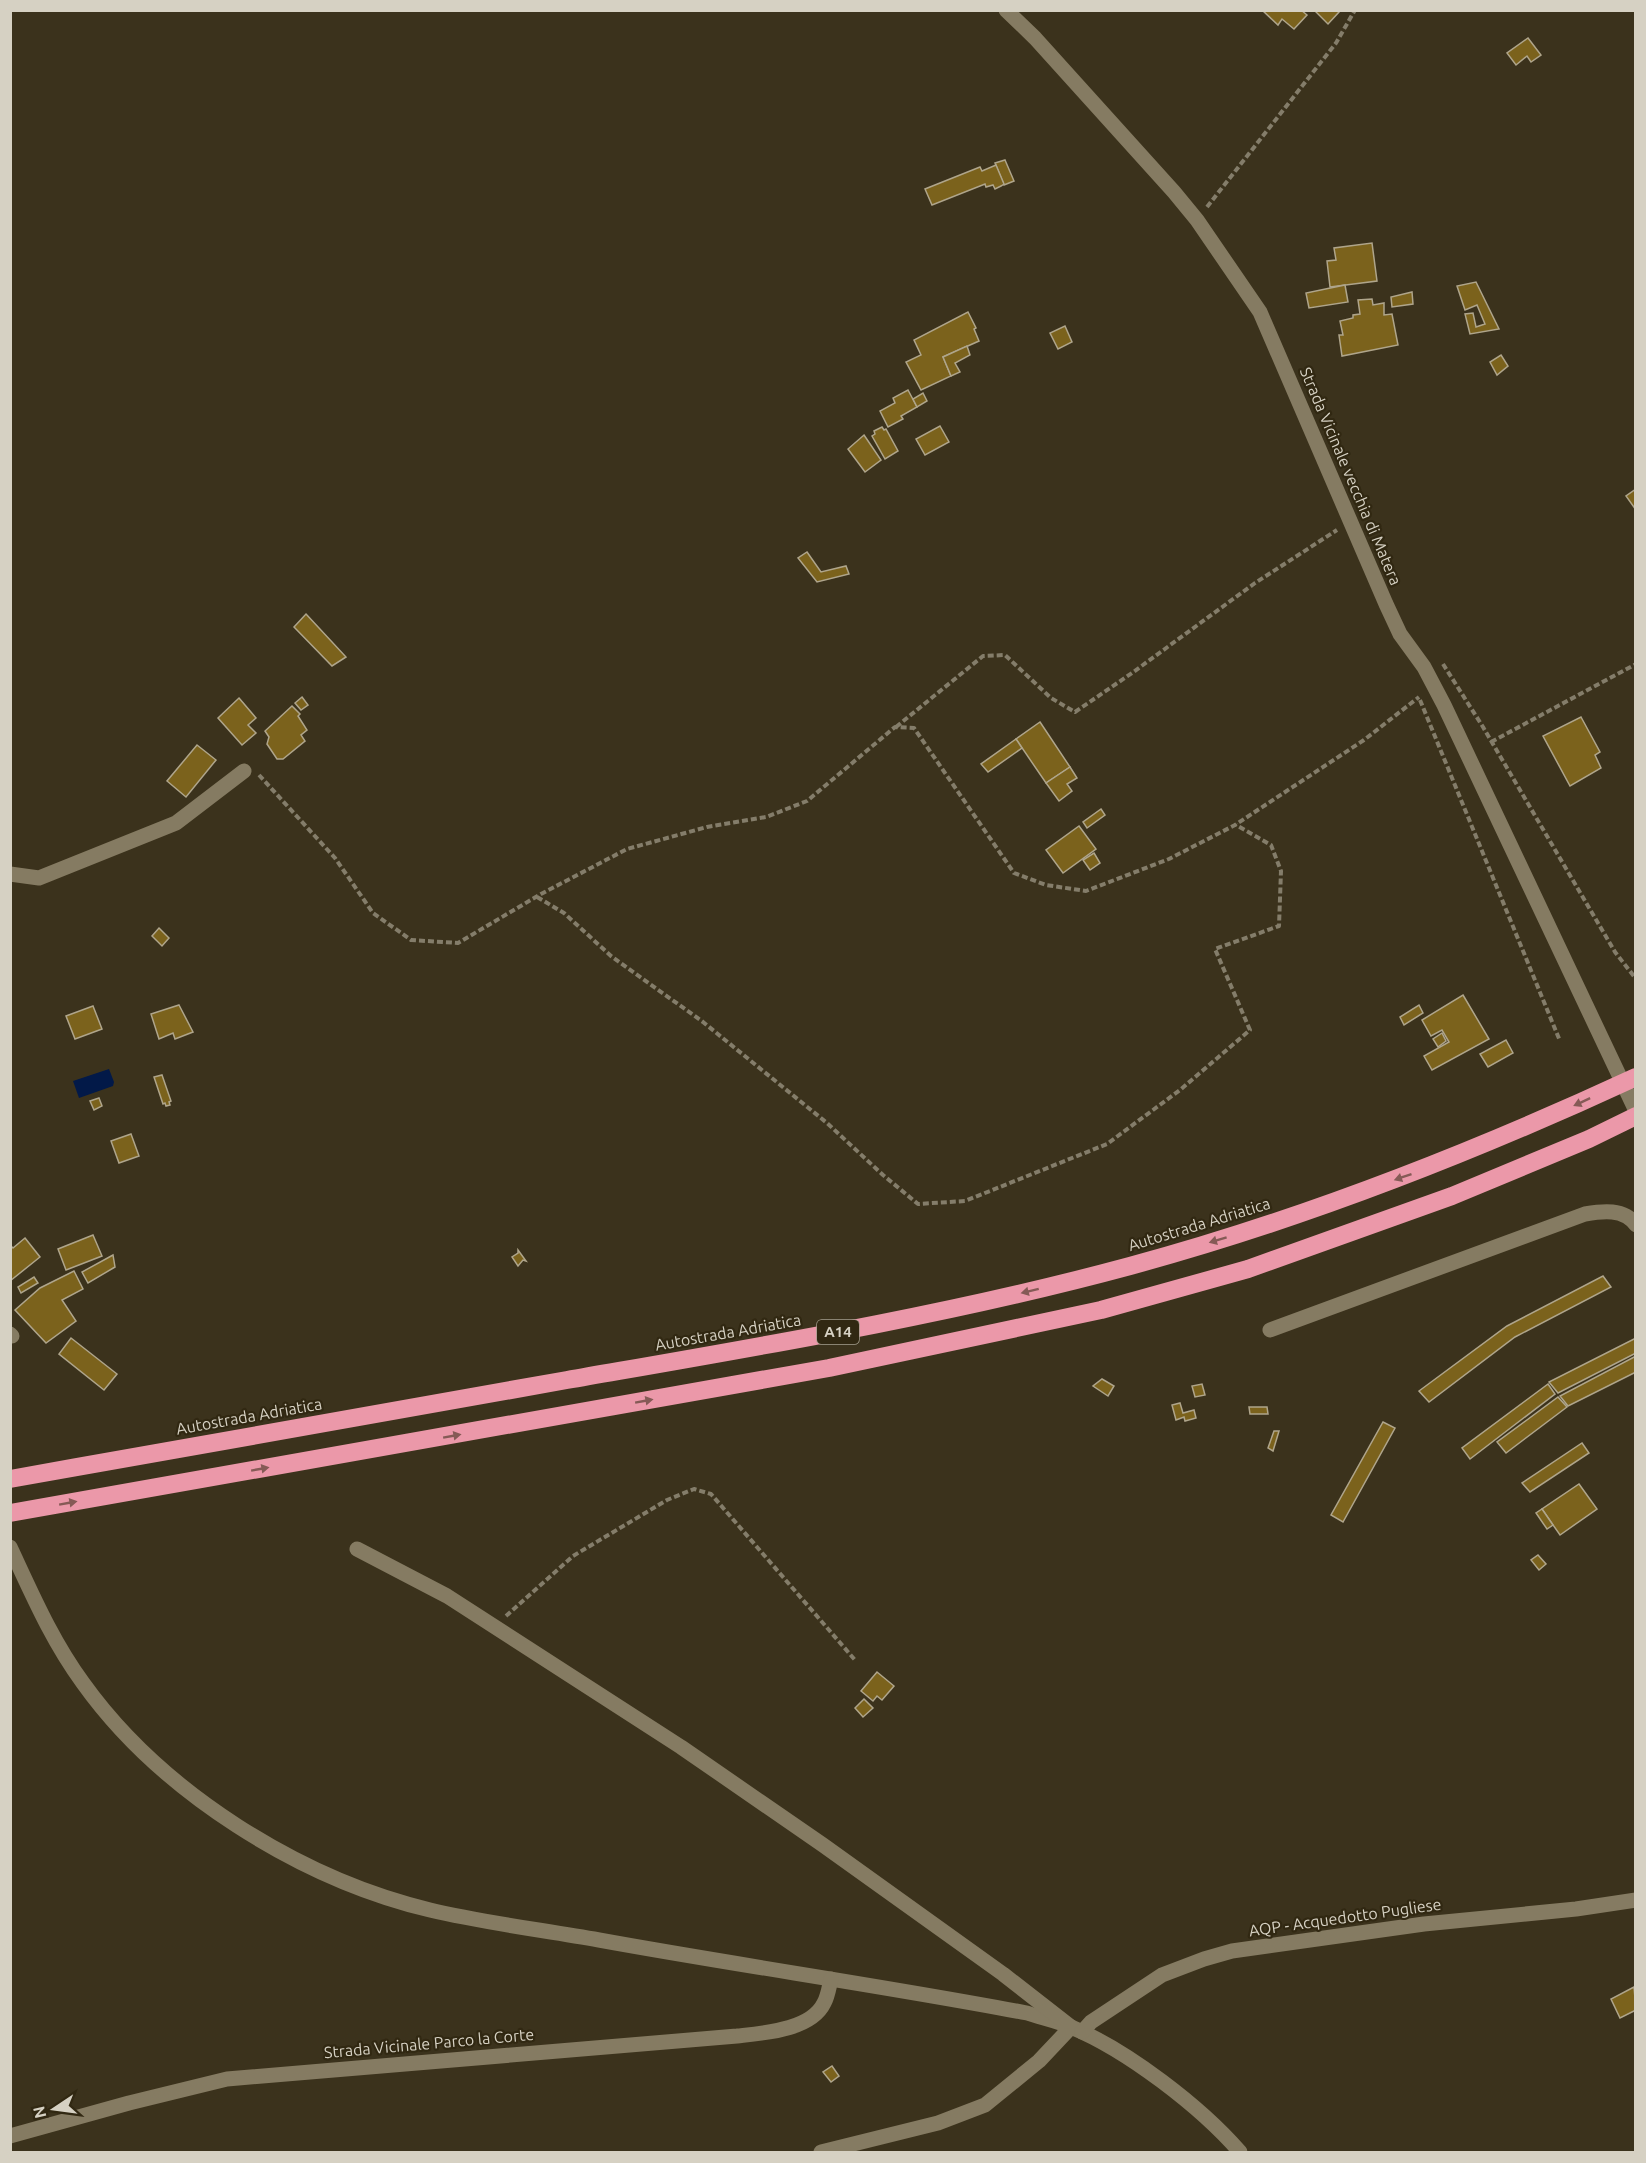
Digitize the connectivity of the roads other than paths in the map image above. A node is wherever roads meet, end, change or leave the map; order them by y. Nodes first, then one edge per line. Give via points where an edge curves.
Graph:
1 (1006, 10) edge
2 (244, 771) road end
3 (10, 874) edge
4 (1635, 1077) edge
5 (1635, 1111) edge
6 (1635, 1116) edge
7 (1635, 1225) edge
8 (1270, 1330) dead end
9 (10, 1479) edge
10 (10, 1513) edge
11 (10, 1547) edge
12 (357, 1549) dead end
13 (1635, 1900) edge
14 (831, 1980) junction
15 (1076, 2030) junction
16 (10, 2136) edge
17 (821, 2152) edge
18 (1240, 2152) edge

1 - 5 street, Strada Vicinale vecchia di Matera via 1197,219 1260,312 1400,634 1424,667 1444,705
2 - 3 street via 176,823 39,878
4 -> 9 highway, Autostrada Adriatica / A14 via 1426,1168 1262,1227 1131,1266 980,1303 807,1338
10 -> 6 highway, A14 via 830,1368 1101,1310 1248,1269 1452,1196
7 - 8 street via 1611,1210 1585,1214
11 - 14 street via 48,1627 78,1676 116,1725 179,1783 242,1829 315,1869 431,1910
12 - 15 street via 447,1596 681,1747 1003,1974
13 - 15 street, AQP - Acquedotto Pugliese via 1232,1951 1162,1975
14 - 15 street via 1027,2013
14 - 16 street, Strada Vicinale Parco la Corte via 821,2009 781,2030 227,2079
15 - 17 street, AQP - Acquedotto Pugliese via 984,2105 938,2123
15 - 18 street via 1118,2052 1180,2095

